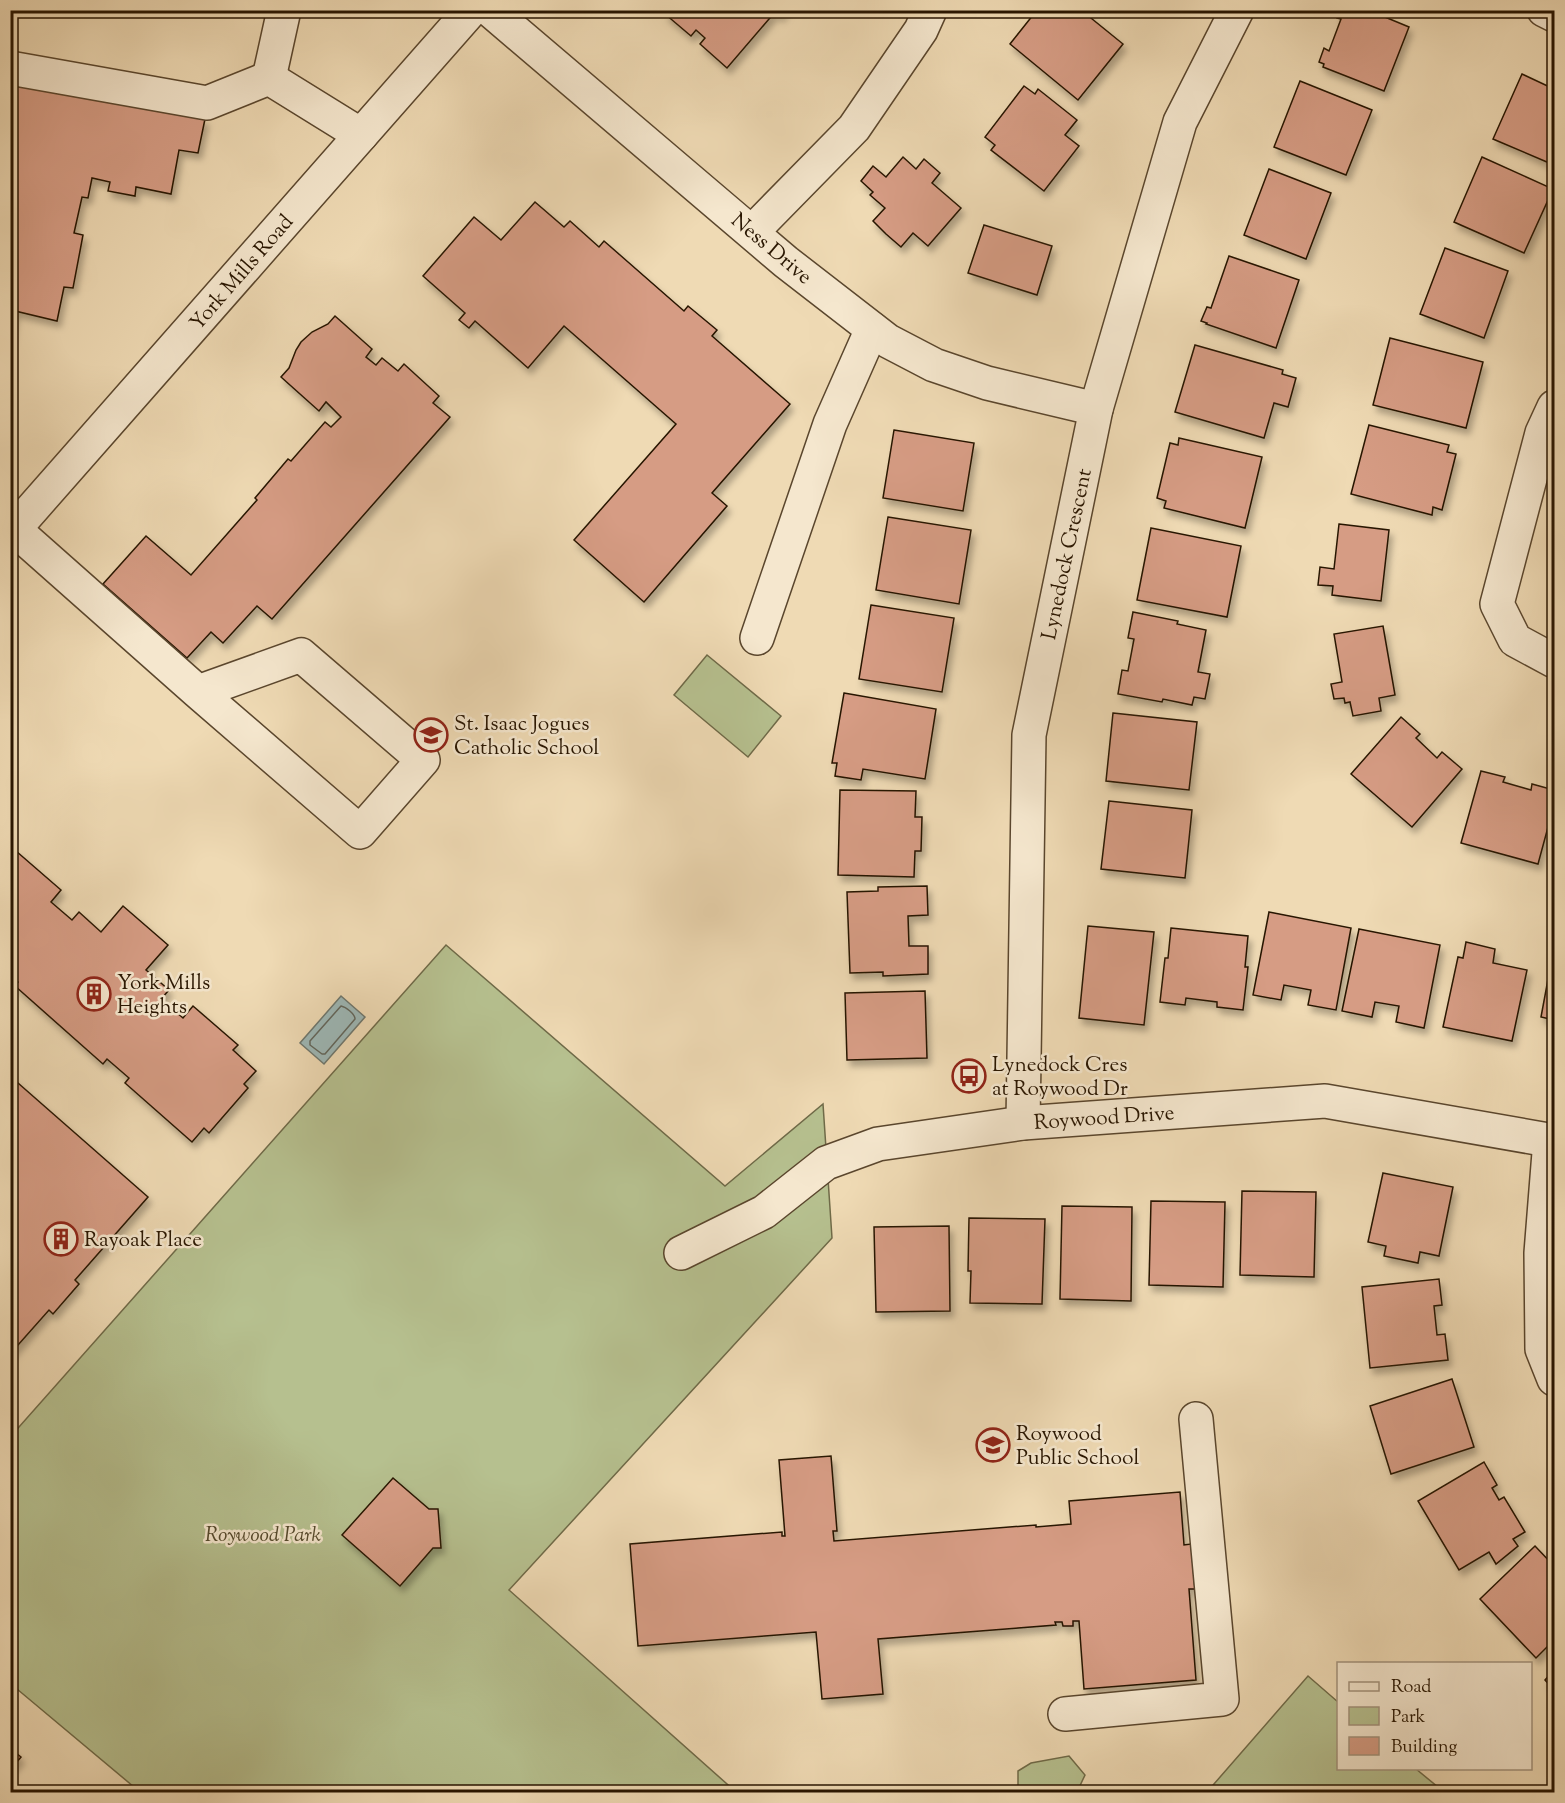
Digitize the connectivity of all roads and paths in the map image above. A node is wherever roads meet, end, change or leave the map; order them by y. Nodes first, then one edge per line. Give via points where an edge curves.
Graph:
1 (284, 10) edge
2 (471, 10) edge
3 (490, 10) edge
4 (930, 10) edge
5 (1237, 10) edge
6 (1544, 10) edge
7 (1554, 15) edge
8 (10, 68) edge
9 (269, 78) junction
10 (361, 135) junction
11 (752, 232) junction
12 (872, 329) junction
13 (1554, 407) edge
14 (1096, 409) junction
15 (12, 531) edge
16 (757, 638) dead end
17 (1554, 662) edge
18 (198, 692) junction
19 (1023, 1123) junction
20 (1552, 1140) edge
21 (681, 1252) dead end
22 (1554, 1380) edge
23 (1196, 1419) dead end
24 (1065, 1714) dead end

1 - 9 street
2 - 10 street, York Mills Road
3 - 11 street, Ness Drive
4 - 11 street via 921,30 854,128
5 - 14 street, Lynedock Crescent via 1180,122
6 - 7 street
8 - 9 street via 207,103
9 - 10 street
10 - 15 street, York Mills Road
11 - 12 street, Ness Drive
12 - 14 street, Ness Drive via 934,365 987,384
12 - 16 street via 830,424
13 - 17 street via 1542,433 1497,604 1515,640
14 - 19 street, Lynedock Crescent via 1029,735
15 - 18 street
18 - 18 street via 360,832 423,760 301,655
19 - 20 street, Roywood Drive via 1325,1101
19 - 21 street, Roywood Drive via 878,1144 826,1163 764,1212
20 - 22 street via 1541,1253 1542,1349
23 - 24 street via 1222,1699

